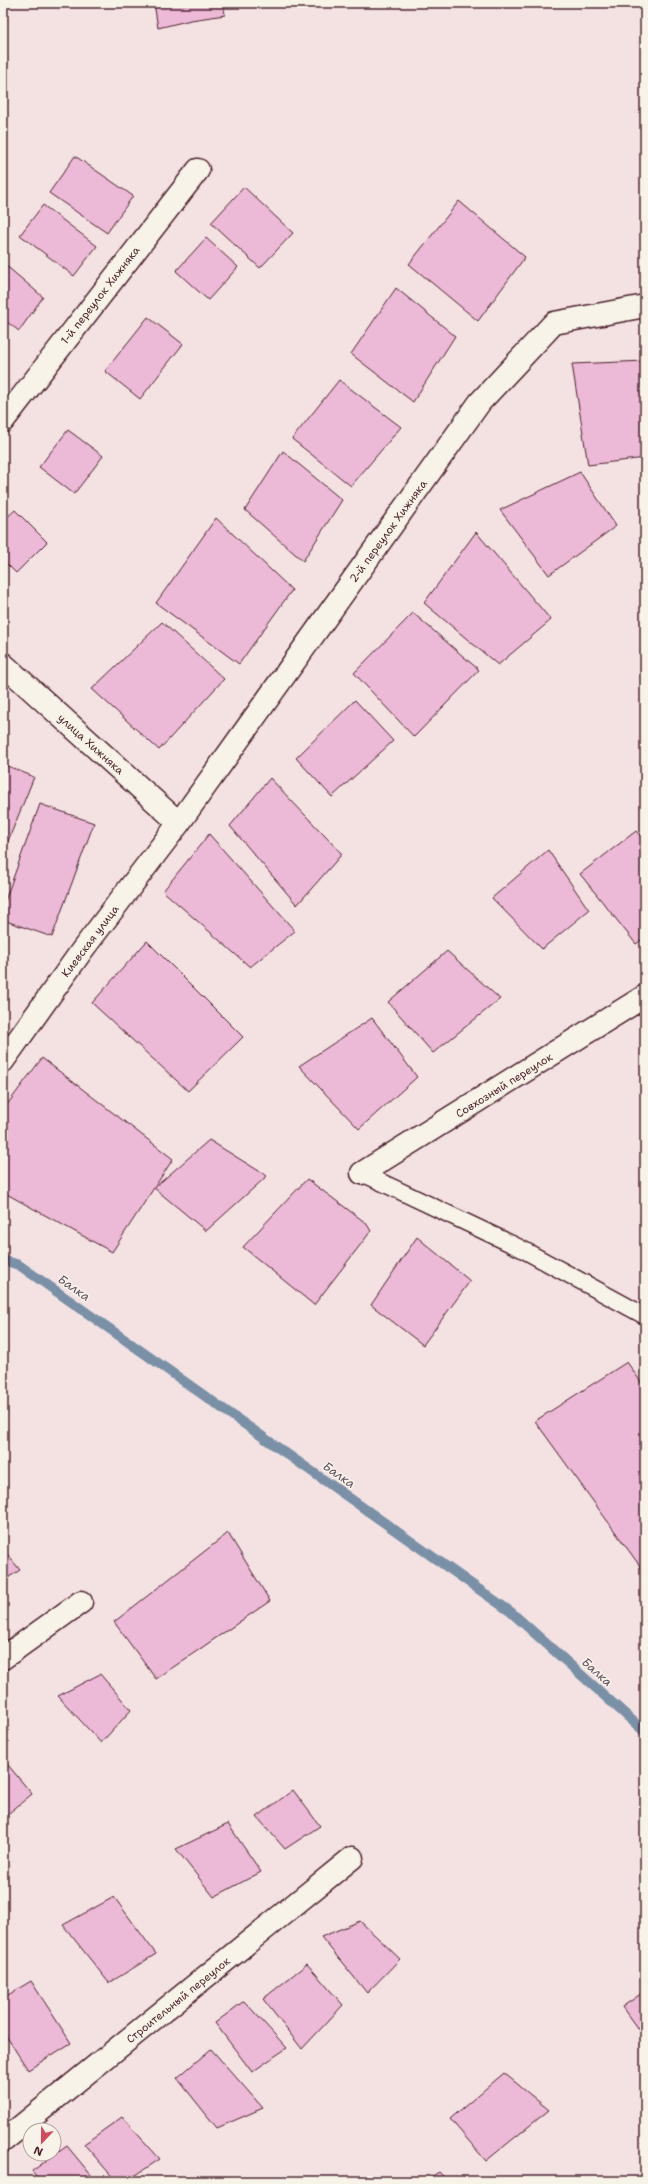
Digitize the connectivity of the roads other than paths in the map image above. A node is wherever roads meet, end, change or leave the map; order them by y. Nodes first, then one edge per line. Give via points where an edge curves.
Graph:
1 (198, 170) dead end
2 (645, 306) edge
3 (3, 421) edge
4 (3, 664) edge
5 (179, 823) junction
6 (645, 996) edge
7 (3, 1061) edge
8 (362, 1173) joint
9 (645, 1316) edge
10 (81, 1602) dead end
11 (3, 1658) edge
12 (352, 1858) dead end
13 (3, 2141) edge

1 - 3 street, 1-й переулок Хижняка
2 - 5 street, 2-й переулок Хижняка via 554,323 480,402
4 - 5 street, улица Хижняка
5 - 7 street, Киевская улица via 83,949
6 - 8 street, Совхозный переулок
8 - 9 lane via 520,1248
10 - 11 street
12 - 13 street, Строительный переулок

